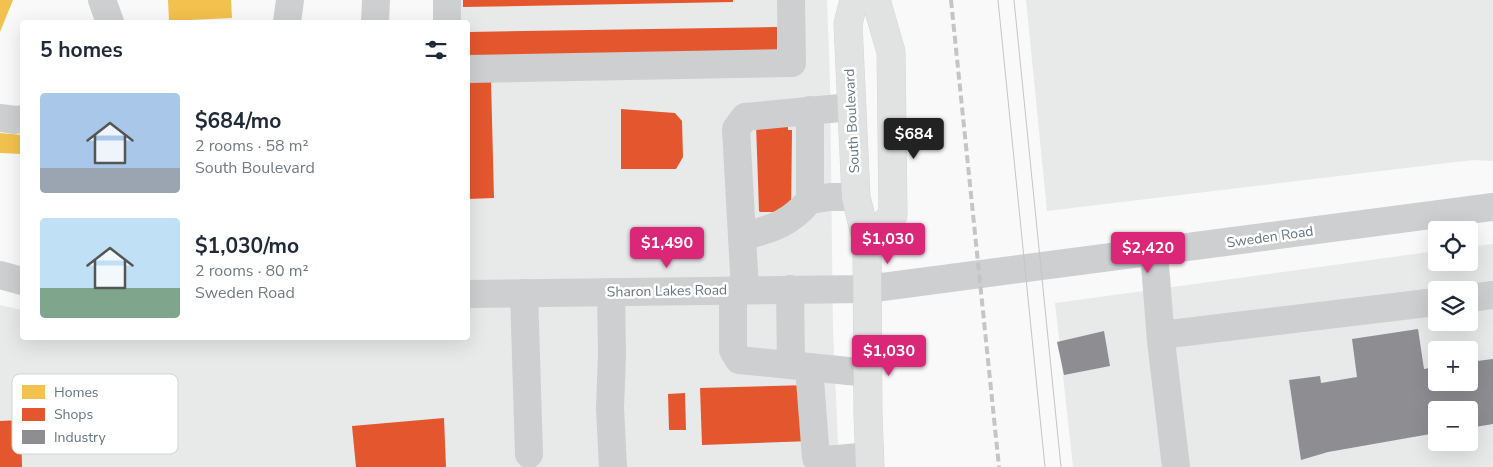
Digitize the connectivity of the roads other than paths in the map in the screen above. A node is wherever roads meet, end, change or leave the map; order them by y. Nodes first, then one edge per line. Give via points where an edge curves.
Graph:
1 (102, 0) edge
2 (290, 0) edge
3 (376, 0) edge
4 (447, 0) edge
5 (791, 0) edge
6 (854, 0) edge
7 (876, 0) edge
8 (109, 20) edge
9 (287, 20) edge
10 (374, 20) edge
11 (447, 20) edge
12 (470, 69) edge
13 (851, 107) junction
14 (810, 110) junction
15 (0, 118) edge
16 (20, 119) edge
17 (856, 197) junction
18 (810, 200) junction
19 (1493, 207) edge
20 (742, 237) junction
21 (867, 242) junction
22 (1154, 252) junction
23 (0, 274) edge
24 (20, 280) edge
25 (790, 289) junction
26 (867, 289) junction
27 (739, 290) junction
28 (611, 292) junction
29 (524, 293) junction
30 (470, 294) edge
31 (1493, 295) edge
32 (1478, 297) edge
33 (1428, 303) edge
34 (1161, 335) junction
35 (800, 366) junction
36 (868, 373) junction
37 (528, 454) dead end
38 (870, 462) edge
39 (613, 467) edge
40 (1176, 467) edge

1 - 8 street
2 - 9 street
3 - 10 street
4 - 11 street
5 - 12 street via 792,62
6 - 13 main road, South Boulevard via 848,24
7 - 21 main road via 890,52 893,215
13 - 14 street
13 - 17 main road, South Boulevard
14 - 18 street
14 - 20 street via 745,117 736,128
15 - 16 street
17 - 18 street
17 - 21 main road, South Boulevard
18 - 20 street via 798,214 777,226
19 - 22 street, Sweden Road
20 - 27 street
21 - 26 main road, South Boulevard
22 - 26 street, Sweden Road
22 - 34 street
23 - 24 street
25 - 26 street, Sharon Lakes Road
25 - 27 street, Sharon Lakes Road
25 - 35 street
26 - 36 main road, South Boulevard
27 - 28 street, Sharon Lakes Road
27 - 35 street via 733,350 739,360
28 - 29 street, Sharon Lakes Road
28 - 39 street
29 - 30 street, Sharon Lakes Road
29 - 37 street
31 - 32 street
33 - 34 street
34 - 40 street
35 - 36 street
35 - 38 street via 816,458
36 - 38 main road, South Boulevard

